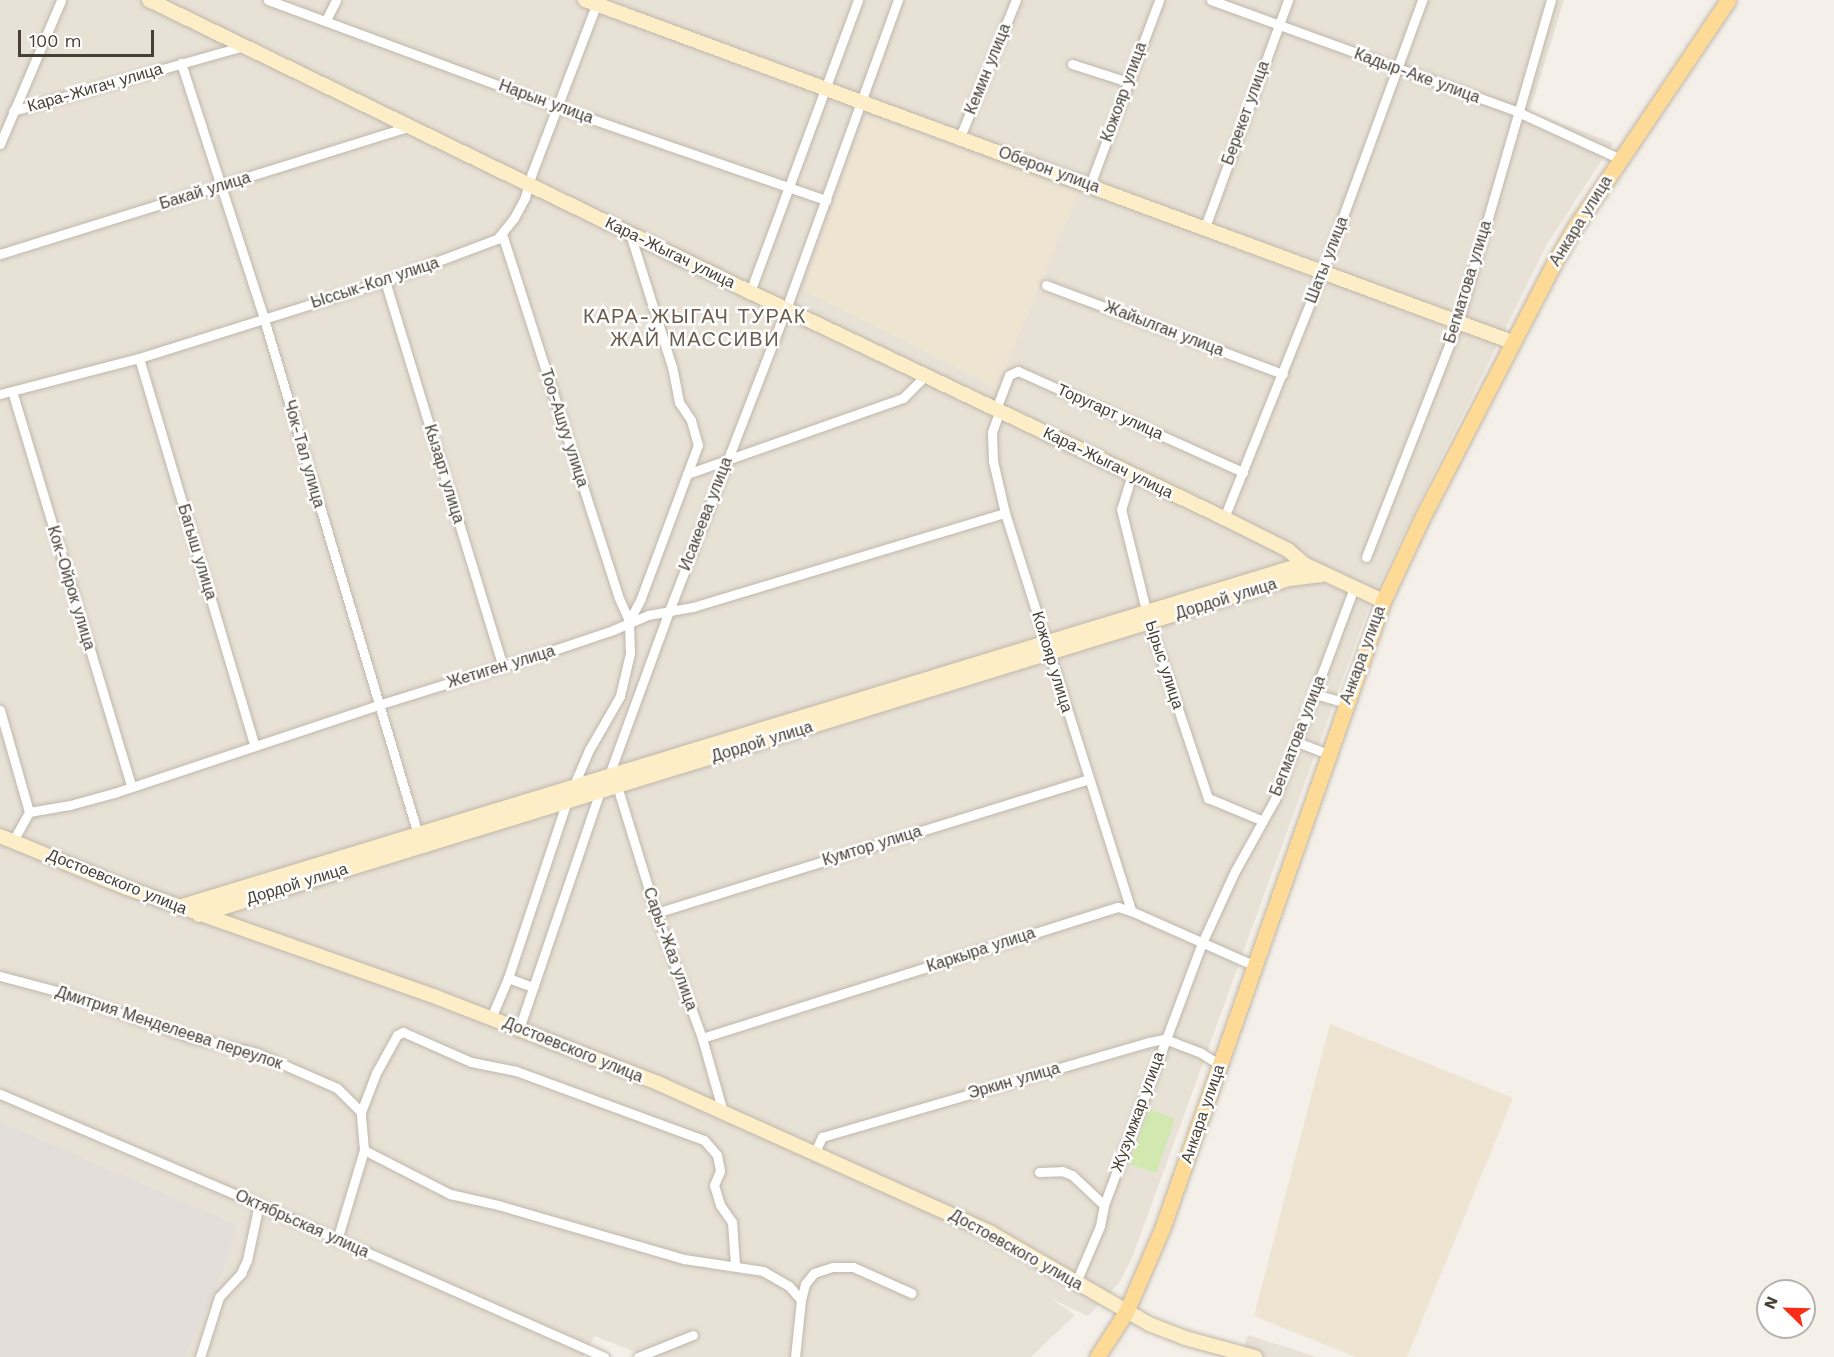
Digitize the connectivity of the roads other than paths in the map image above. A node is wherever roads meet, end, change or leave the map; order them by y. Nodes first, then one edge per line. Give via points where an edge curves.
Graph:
1 (60, 0) edge
2 (149, 0) edge
3 (268, 0) edge
4 (336, 0) edge
5 (858, 0) edge
6 (898, 0) edge
7 (1016, 0) edge
8 (1159, 0) edge
9 (1211, 0) edge
10 (1287, 0) edge
11 (1422, 0) edge
12 (1551, 0) edge
13 (1728, 0) edge
14 (593, 1) edge
15 (326, 20) junction
16 (1279, 24) junction
17 (245, 46) junction
18 (181, 63) junction
19 (1072, 63) dead end
20 (1398, 69) junction
21 (1128, 82) junction
22 (826, 88) junction
23 (862, 102) junction
24 (557, 106) junction
25 (14, 111) junction
26 (1518, 112) junction
27 (410, 126) junction
28 (960, 137) junction
29 (0, 144) edge
30 (1620, 159) junction
31 (528, 185) junction
32 (1090, 185) junction
33 (222, 186) junction
34 (787, 187) junction
35 (826, 200) junction
36 (1205, 227) junction
37 (502, 234) junction
38 (630, 234) junction
39 (0, 254) edge
40 (1323, 271) junction
41 (385, 281) junction
42 (1046, 285) dead end
43 (750, 292) junction
44 (786, 309) junction
45 (264, 319) junction
46 (1458, 322) junction
47 (1512, 342) junction
48 (139, 358) junction
49 (1283, 374) junction
50 (926, 375) junction
51 (12, 391) junction
52 (0, 394) edge
53 (998, 409) junction
54 (728, 458) junction
55 (1243, 472) junction
56 (687, 474) junction
57 (1132, 474) junction
58 (1005, 513) junction
59 (1224, 518) junction
60 (1366, 557) dead end
61 (1290, 561) junction
62 (1326, 574) junction
63 (1354, 588) junction
64 (1383, 601) junction
65 (669, 611) junction
66 (1148, 616) junction
67 (629, 621) junction
68 (1048, 647) junction
69 (503, 666) junction
70 (1315, 693) junction
71 (1346, 703) junction
72 (378, 705) junction
73 (0, 710) edge
74 (1297, 742) junction
75 (255, 746) junction
76 (1328, 754) junction
77 (1088, 779) junction
78 (613, 781) junction
79 (131, 786) junction
80 (574, 786) junction
81 (600, 791) junction
82 (567, 801) junction
83 (29, 812) junction
84 (1261, 820) junction
85 (7, 838) edge
86 (419, 840) junction
87 (205, 898) junction
88 (230, 904) junction
89 (179, 907) junction
90 (1131, 911) junction
91 (656, 914) junction
92 (199, 915) junction
93 (231, 926) junction
94 (1202, 944) junction
95 (1255, 966) junction
96 (0, 976) edge
97 (508, 978) junction
98 (533, 987) junction
99 (491, 1018) junction
100 (519, 1029) junction
101 (702, 1038) junction
102 (1165, 1040) junction
103 (1220, 1065) junction
104 (0, 1094) edge
105 (361, 1112) junction
106 (723, 1112) junction
107 (364, 1150) junction
108 (814, 1154) junction
109 (1039, 1172) dead end
110 (259, 1204) junction
111 (1104, 1205) junction
112 (337, 1240) junction
113 (735, 1265) junction
114 (1076, 1282) junction
115 (911, 1293) dead end
116 (801, 1300) junction
117 (1126, 1312) junction
118 (693, 1335) dead end
119 (200, 1357) edge
120 (604, 1357) edge
121 (638, 1357) edge
122 (795, 1357) edge
123 (1097, 1357) edge
124 (1255, 1357) edge

1 - 25 street
2 - 17 street, Кара-Жыгач улица
3 - 15 street, Нарын улица
4 - 15 street
5 - 22 street
6 - 23 street, Исакеева улица
7 - 28 street, Кемин улица
8 - 21 street, Кожояр улица
9 - 16 street, Кадыр-Аке улица
10 - 16 street, Берекет улица
11 - 20 street, Шаты улица
12 - 26 street, Бегматова улица
13 - 30 main road, Анкара улица
14 - 22 street, Оберон улица
14 - 24 street, Ыссык-Кол улица
15 - 24 street, Нарын улица
16 - 20 street, Кадыр-Аке улица
16 - 36 street, Берекет улица
17 - 18 street, Кара-Жигач улица
17 - 27 street, Кара-Жыгач улица
18 - 25 street, Кара-Жигач улица
18 - 33 street, Чок-Тал улица
19 - 21 street
20 - 26 street, Кадыр-Аке улица
20 - 40 street, Шаты улица
21 - 32 street, Кожояр улица
22 - 23 street, Оберон улица
22 - 34 street
23 - 28 street, Оберон улица
23 - 35 street, Исакеева улица
24 - 31 street, Ыссык-Кол улица
24 - 34 street, Нарын улица
25 - 29 street
26 - 30 street, Кадыр-Аке улица
26 - 46 street, Бегматова улица
27 - 31 street, Кара-Жыгач улица
27 - 33 street, Бакай улица
28 - 32 street, Оберон улица
30 - 47 main road, Анкара улица via 1572,232
31 - 37 street, Ыссык-Кол улица
31 - 38 street, Кара-Жыгач улица
32 - 36 street, Оберон улица
33 - 39 street, Бакай улица
33 - 45 street, Чок-Тал улица
34 - 35 street, Нарын улица
34 - 43 street
35 - 44 street, Исакеева улица
36 - 40 street, Оберон улица
37 - 41 street, Ыссык-Кол улица via 487,244
37 - 67 street, Тоо-Ашуу улица
38 - 43 street, Кара-Жыгач улица
38 - 56 street, Исакеева улица via 672,367 674,387 696,432 698,445
40 - 46 street, Оберон улица
40 - 49 street, Шаты улица
41 - 45 street, Ыссык-Кол улица
41 - 69 street, Кызарт улица
42 - 49 street, Жайылган улица
43 - 44 street, Кара-Жыгач улица
44 - 50 street, Кара-Жыгач улица
44 - 54 street, Исакеева улица
45 - 48 street, Ыссык-Кол улица
45 - 72 street, Чок-Тал улица
46 - 47 street, Оберон улица
46 - 60 street, Бегматова улица
47 - 64 main road, Анкара улица
48 - 51 street, Ыссык-Кол улица
48 - 75 street, Багыш улица
49 - 55 street, Шаты улица
50 - 53 street, Кара-Жыгач улица
50 - 54 street via 903,398
51 - 52 street, Ыссык-Кол улица
51 - 79 street, Кок-Ойрок улица
53 - 55 street, Торугарт улица via 1009,375 1018,371
53 - 57 street, Кара-Жыгач улица
53 - 58 street, Кожояр улица via 992,432 993,461
54 - 56 street
54 - 65 street, Исакеева улица
55 - 59 street, Шаты улица
56 - 67 street, Исакеева улица
57 - 59 street, Кара-Жыгач улица
57 - 66 street, Ырыс улица via 1121,509
58 - 65 street, Жетиген улица
58 - 68 street, Кожояр улица
59 - 61 street, Кара-Жыгач улица
61 - 62 street, Кара-Жыгач улица
61 - 66 street, Дордой улица
62 - 63 street, Кара-Жыгач улица
62 - 66 street, Дордой улица via 1289,579
63 - 64 street, Кара-Жыгач улица
63 - 70 street, Бегматова улица
64 - 71 main road, Анкара улица
65 - 67 street, Жетиген улица
65 - 78 street, Исакеева улица
66 - 68 street, Дордой улица
66 - 84 street, Ырыс улица via 1208,798
67 - 69 street, Жетиген улица via 613,630
67 - 80 street, Исакеева улица via 630,653 620,696 589,750
68 - 77 street, Кожояр улица
68 - 78 street, Дордой улица
69 - 72 street, Жетиген улица
70 - 71 street
70 - 74 street, Бегматова улица
71 - 76 main road, Анкара улица
72 - 75 street, Жетиген улица
72 - 86 street, Чок-Тал улица
73 - 83 street
74 - 76 street
74 - 84 street, Бегматова улица via 1275,799
75 - 79 street, Жетиген улица
76 - 95 main road, Анкара улица
77 - 90 street, Кожояр улица
77 - 91 street, Кумтор улица
78 - 80 street, Дордой улица
78 - 81 street, Дордой улица
78 - 91 street, Сары-Жаз улица
79 - 83 street, Жетиген улица via 70,805
80 - 82 street, Исакеева улица
80 - 86 street, Дордой улица
81 - 82 street, Дордой улица
81 - 98 street
82 - 86 street, Дордой улица
82 - 97 street, Исакеева улица
83 - 85 street
84 - 94 street, Бегматова улица
85 - 89 street, Достоевского улица
86 - 87 street, Дордой улица
86 - 88 street, Дордой улица
87 - 89 street, Дордой улица
87 - 92 street
88 - 92 street, Дордой улица
88 - 93 street via 224,913
89 - 92 street, Достоевского улица
90 - 94 street, Каркыра улица
90 - 101 street, Каркыра улица via 1118,907
91 - 101 street, Сары-Жаз улица
92 - 93 street, Достоевского улица
93 - 99 street, Достоевского улица
94 - 95 street, Каркыра улица
94 - 102 street, Жузумжар улица
95 - 103 main road, Анкара улица
96 - 105 street, Дмитрия Менделеева переулок via 60,992 189,1037 257,1053 337,1088
97 - 98 street
97 - 99 street, Исакеева улица
98 - 100 street
99 - 100 street, Достоевского улица
100 - 106 street, Достоевского улица
101 - 106 street, Сары-Жаз улица
102 - 103 street via 1201,1053
102 - 108 street, Эркин улица via 822,1137
102 - 111 street, Жузумжар улица
103 - 117 main road, Анкара улица via 1162,1229
104 - 110 street, Октябрьская улица
105 - 107 street
105 - 113 street via 381,1063 397,1035 403,1032 471,1062 516,1071 704,1140 717,1155 720,1171 714,1185 720,1205 732,1222
106 - 108 street, Достоевского улица
107 - 112 street
107 - 113 street via 450,1194 684,1259
108 - 114 street, Достоевского улица via 991,1233
109 - 111 street via 1062,1171 1072,1175
110 - 112 street, Октябрьская улица
110 - 119 street via 247,1260 241,1273 219,1297
111 - 114 street, Жузумжар улица via 1100,1226
112 - 120 street, Октябрьская улица
113 - 116 street via 763,1271 789,1286
114 - 117 street, Достоевского улица
115 - 116 street via 853,1267 833,1267 814,1273 805,1284
116 - 122 street
117 - 123 main road, Анкара улица
117 - 124 street, Достоевского улица via 1185,1338
118 - 121 street

